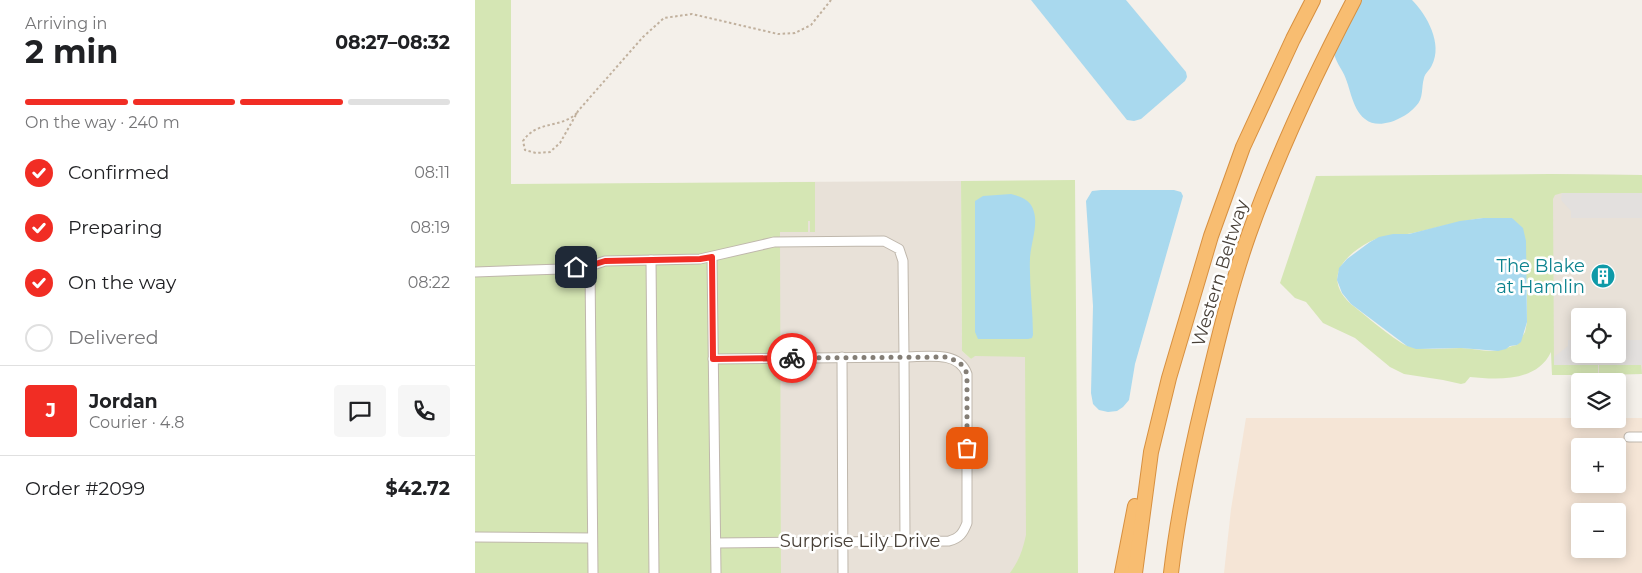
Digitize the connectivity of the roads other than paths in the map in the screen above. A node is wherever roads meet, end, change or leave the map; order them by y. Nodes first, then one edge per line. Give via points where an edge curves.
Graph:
1 (1313, 0) edge
2 (1354, 0) edge
3 (712, 257) junction
4 (651, 260) junction
5 (589, 266) junction
6 (475, 272) edge
7 (842, 357) junction
8 (904, 357) junction
9 (713, 359) junction
10 (1629, 437) dead end
11 (1642, 437) edge
12 (1151, 452) junction
13 (1182, 503) junction
14 (475, 537) edge
15 (592, 538) junction
16 (843, 541) junction
17 (905, 541) junction
18 (716, 543) junction
19 (593, 573) edge
20 (654, 573) edge
21 (716, 573) edge
22 (843, 573) edge
23 (1122, 573) edge
24 (1135, 573) edge
25 (1171, 573) edge
26 (1181, 573) edge

1 - 12 highway, Western Beltway via 1243,147 1211,236
2 - 13 highway, Western Beltway via 1316,72 1248,235 1220,331
3 - 4 street
3 - 8 street via 774,242 884,241 899,249 903,261
3 - 9 street
4 - 5 street via 605,261
4 - 20 street
5 - 6 street
5 - 15 street
7 - 8 street
7 - 9 street
7 - 16 street
8 - 17 street
8 - 17 street, Surprise Lily Drive via 947,357 959,361 967,374 965,528 957,539 949,541
9 - 18 street
10 - 11 street
12 - 23 highway
12 - 24 highway, Western Beltway
13 - 25 highway, Western Beltway
13 - 26 highway
14 - 15 street
15 - 19 street
16 - 17 street, Surprise Lily Drive
16 - 18 street, Surprise Lily Drive
16 - 22 street
18 - 21 street

